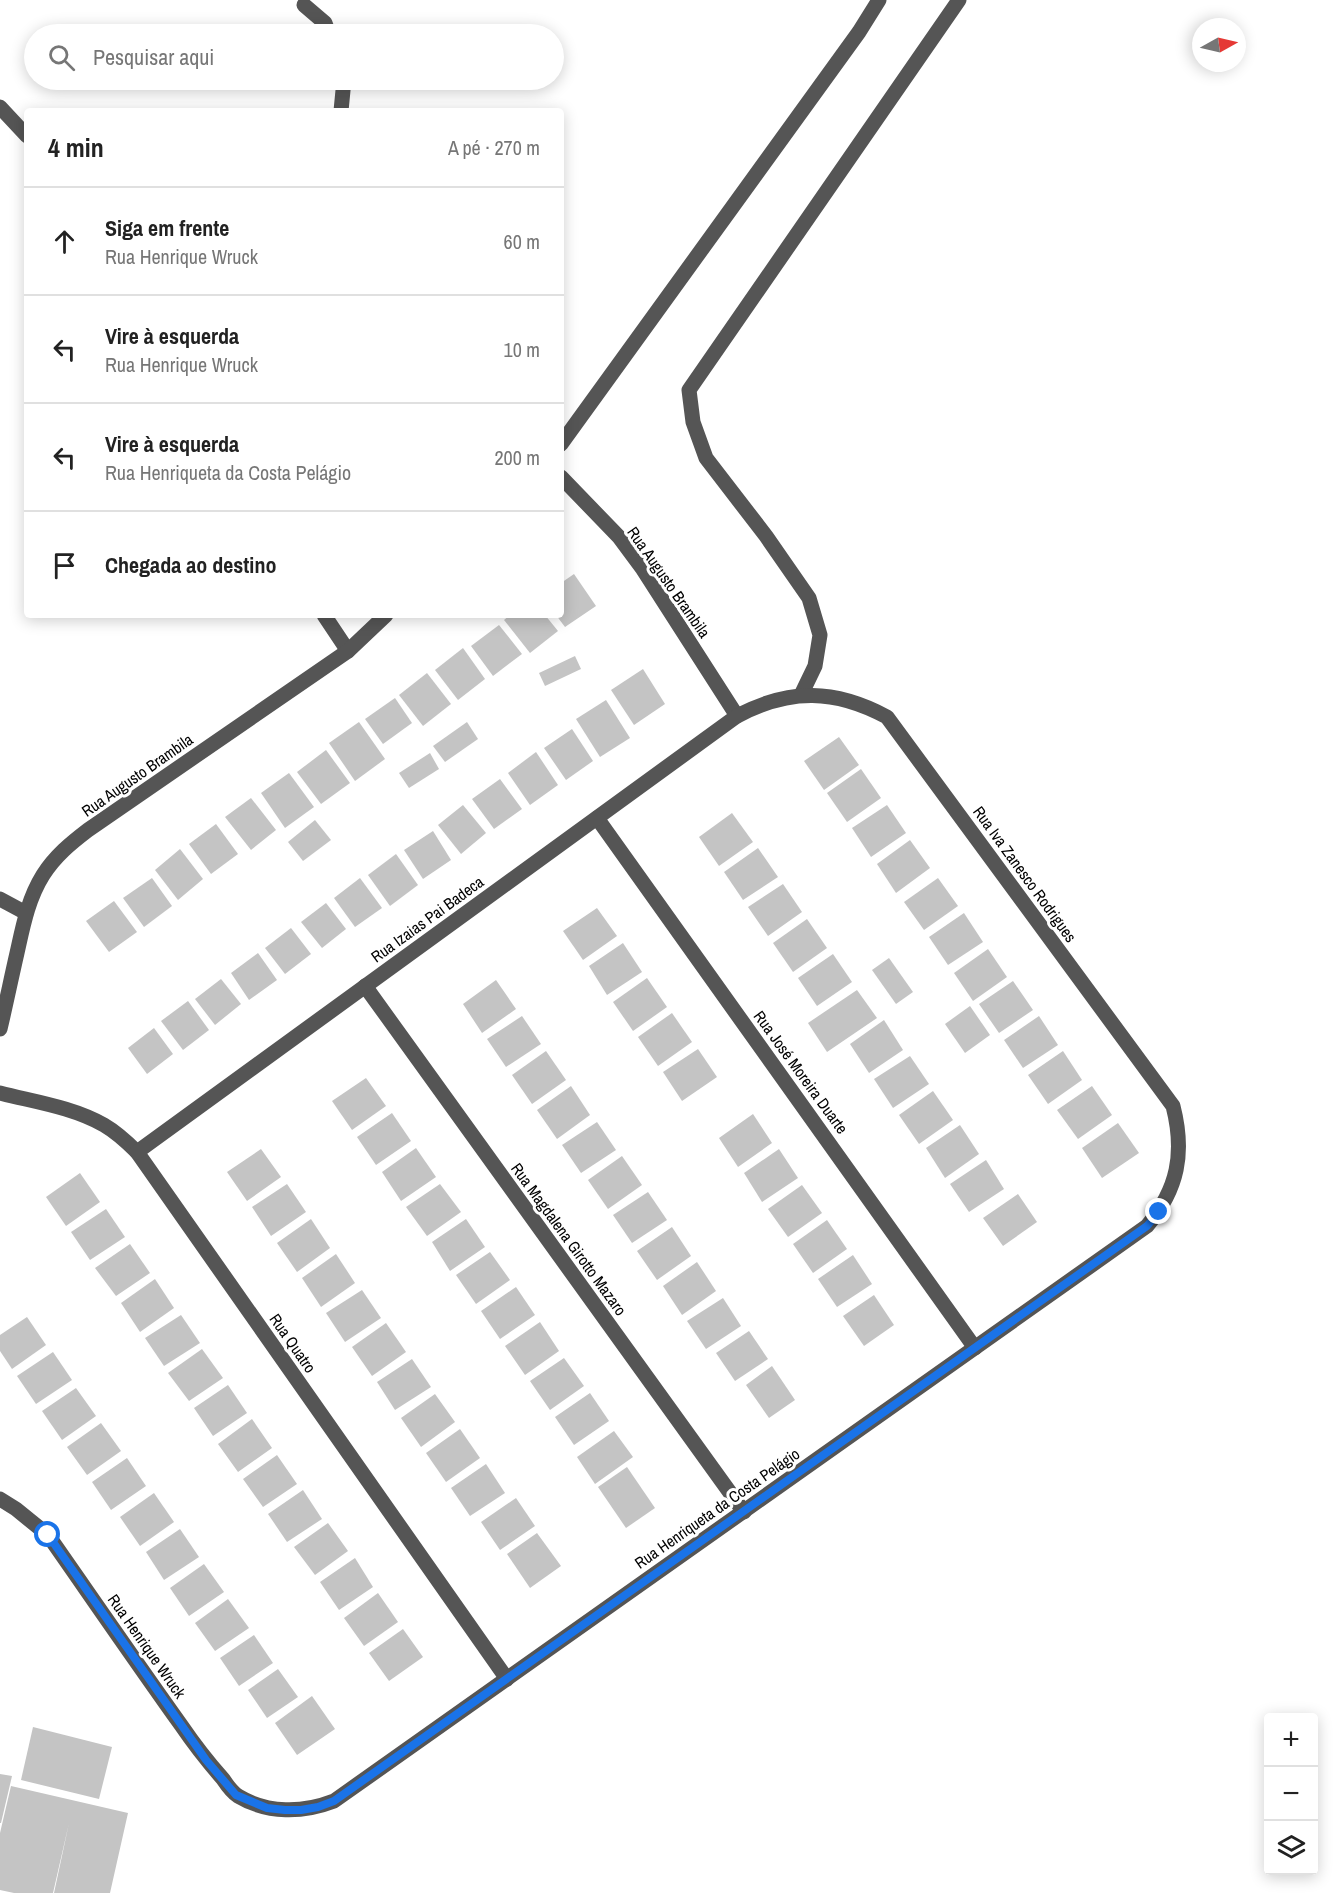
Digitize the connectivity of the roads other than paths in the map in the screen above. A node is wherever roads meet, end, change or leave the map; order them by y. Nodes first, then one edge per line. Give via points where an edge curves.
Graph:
1 (879, 0) edge
2 (959, 0) edge
3 (304, 4) dead end
4 (325, 24) edge
5 (343, 90) edge
6 (0, 107) edge
7 (341, 108) edge
8 (24, 133) edge
9 (564, 440) edge
10 (564, 480) edge
11 (326, 618) edge
12 (383, 618) edge
13 (348, 651) junction
14 (801, 695) junction
15 (737, 716) junction
16 (597, 818) junction
17 (0, 899) edge
18 (26, 913) junction
19 (365, 987) junction
20 (0, 1029) edge
21 (0, 1093) edge
22 (137, 1152) junction
23 (1168, 1196) joint
24 (975, 1348) junction
25 (0, 1499) edge
26 (744, 1512) junction
27 (507, 1679) junction
28 (267, 1808) joint

1 - 9 street
2 - 14 street via 689,390 693,423 706,458 808,598 820,635 815,666
3 - 4 street
5 - 7 street
6 - 8 street
10 - 15 street, Rua Augusto Brambila via 619,537 642,568
11 - 13 street
12 - 13 street, Rua Augusto Brambila
13 - 18 street, Rua Augusto Brambila via 72,842 44,874
14 - 15 street, Rua Iva Zanesco Rodrigues via 779,698
14 - 23 street, Rua Iva Zanesco Rodrigues via 846,699 887,717 1173,1106 1179,1142 1175,1178
15 - 16 street, Rua Izaias Pai Badeca
16 - 19 street, Rua Izaias Pai Badeca
16 - 24 street, Rua José Moreira Duarte
17 - 18 street
18 - 20 street, Rua Augusto Brambila
19 - 22 street, Rua Izaias Pai Badeca
19 - 26 street, Rua Magdalena Girotto Mazaro
21 - 22 street, Rua Quatro via 88,1117 106,1126
22 - 27 street, Rua Quatro
23 - 24 street, Rua Henriqueta da Costa Pelágio via 1147,1226
24 - 26 street, Rua Henriqueta da Costa Pelágio
25 - 28 street, Rua Henrique Wruck via 48,1535 206,1760 236,1795
26 - 27 street, Rua Henriqueta da Costa Pelágio
27 - 28 street, Rua Henriqueta da Costa Pelágio via 334,1801 301,1810

